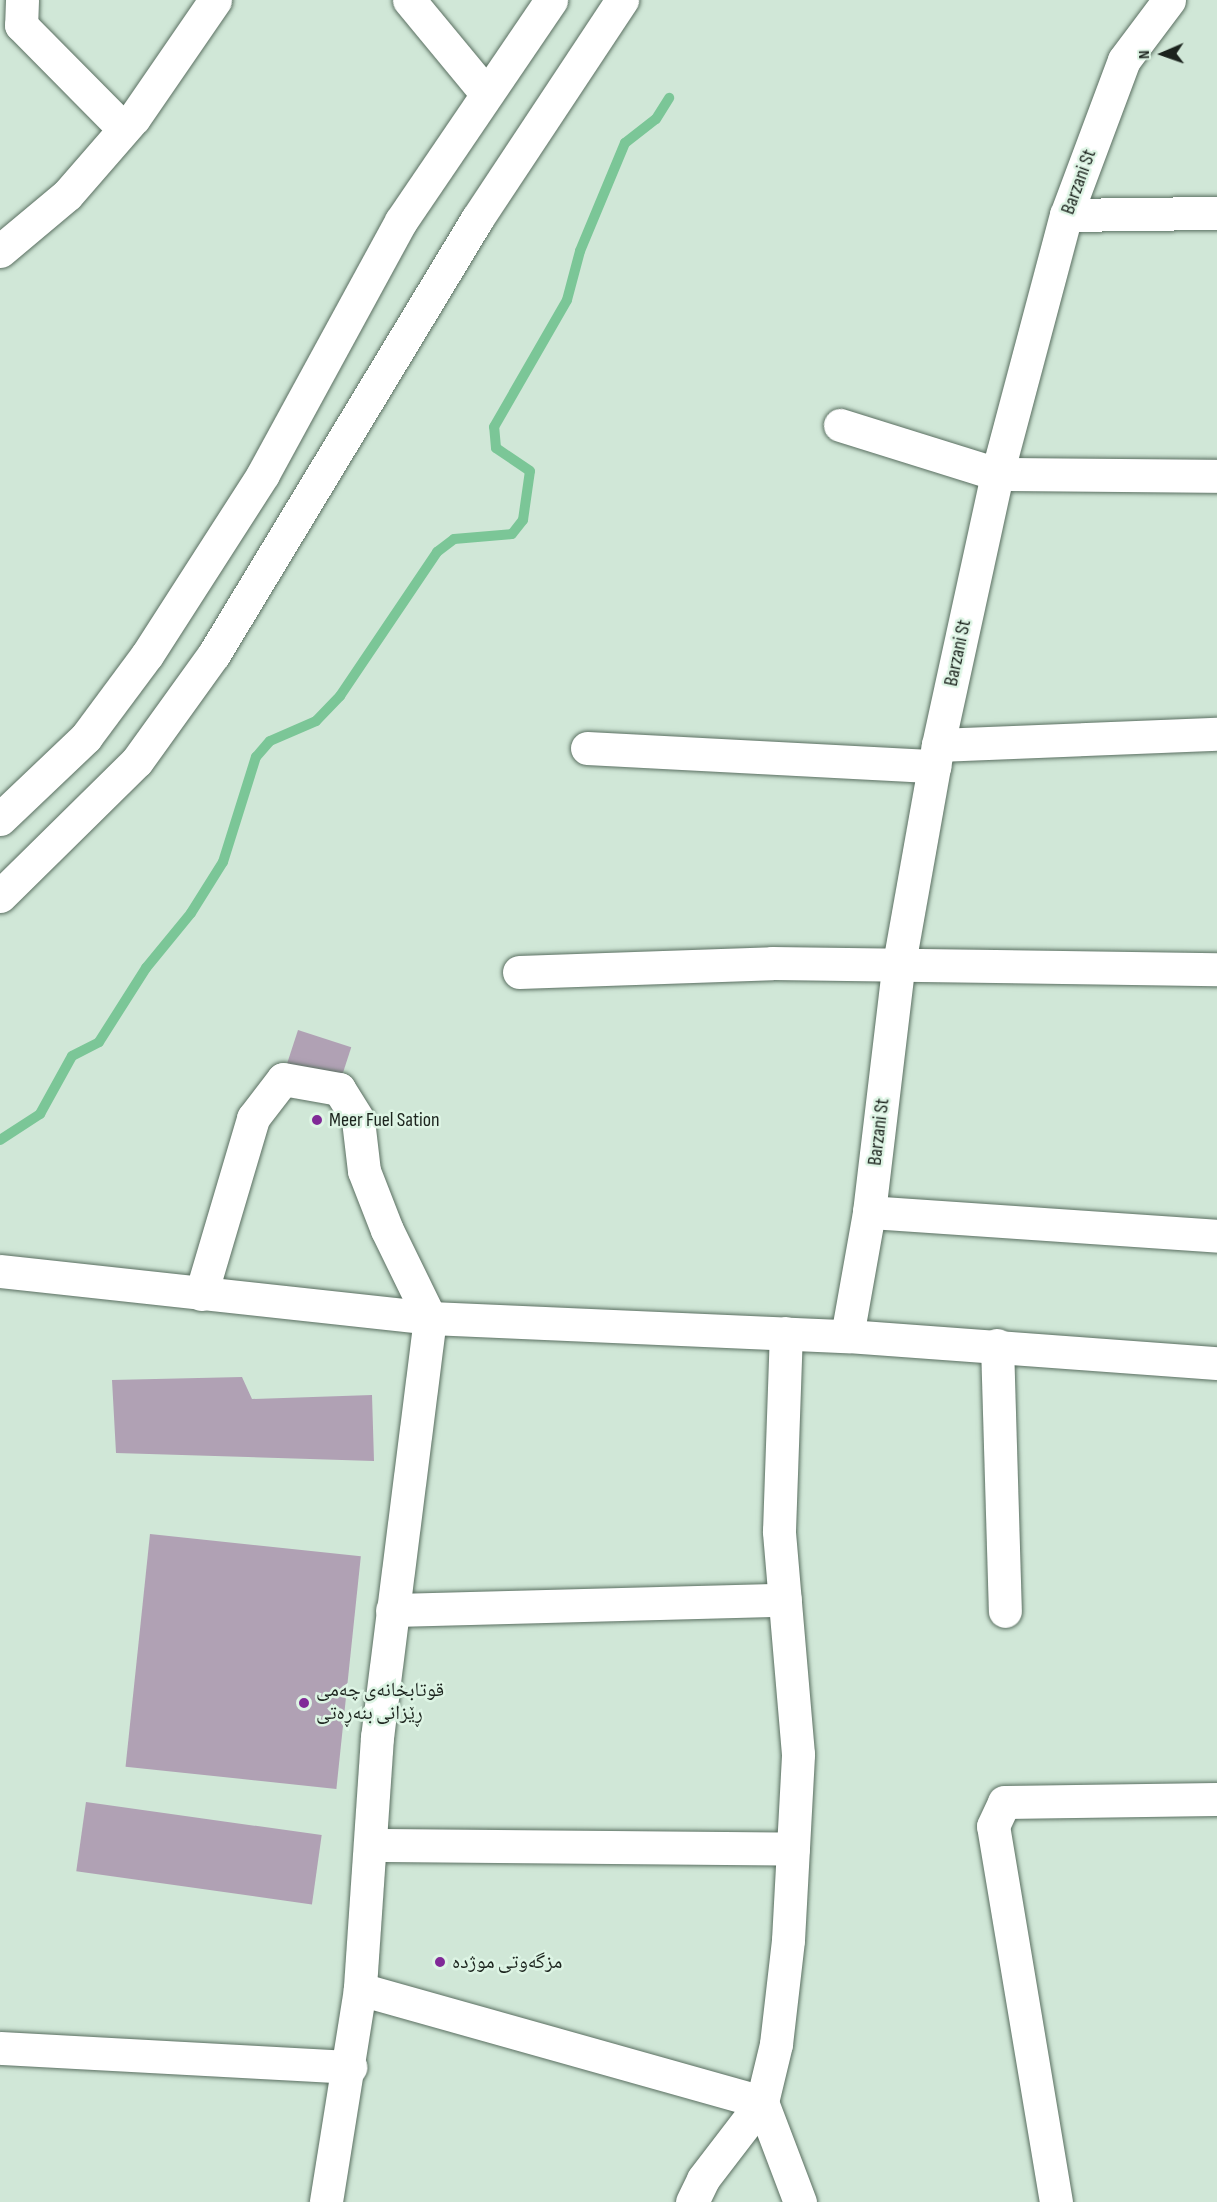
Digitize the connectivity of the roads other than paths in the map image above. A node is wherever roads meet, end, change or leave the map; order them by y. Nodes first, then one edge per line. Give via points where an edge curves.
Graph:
1 (22, 0) edge
2 (215, 0) edge
3 (409, 0) edge
4 (551, 0) edge
5 (622, 0) edge
6 (1169, 0) edge
7 (486, 93) junction
8 (124, 129) junction
9 (1217, 213) edge
10 (1066, 215) junction
11 (0, 251) edge
12 (840, 424) dead end
13 (997, 474) junction
14 (1217, 476) edge
15 (1217, 734) edge
16 (587, 748) dead end
17 (937, 756) junction
18 (0, 819) edge
19 (0, 896) edge
20 (898, 969) junction
21 (1217, 969) edge
22 (519, 972) dead end
23 (869, 1212) junction
24 (1217, 1236) edge
25 (0, 1271) edge
26 (201, 1294) junction
27 (430, 1318) junction
28 (786, 1333) junction
29 (847, 1336) junction
30 (997, 1345) junction
31 (1217, 1363) edge
32 (785, 1600) junction
33 (392, 1610) junction
34 (1005, 1611) dead end
35 (1217, 1799) edge
36 (372, 1845) junction
37 (793, 1849) junction
38 (360, 1989) junction
39 (0, 2048) edge
40 (351, 2067) junction
41 (762, 2102) junction
42 (326, 2202) edge
43 (692, 2202) edge
44 (800, 2202) edge
45 (1056, 2202) edge

1 - 8 street via 21,25
2 - 8 street
3 - 7 street
4 - 7 street
5 - 19 street via 477,219 214,654 137,760
6 - 10 street, Barzani St via 1124,60
7 - 18 street via 401,221 263,474 147,655 86,736
8 - 11 street via 67,195
9 - 10 street
10 - 13 street, Barzani St
12 - 13 street
13 - 14 street
13 - 17 street, Barzani St
15 - 17 street
16 - 17 street
17 - 20 street, Barzani St
20 - 21 street
20 - 22 street via 772,963
20 - 23 street, Barzani St
23 - 24 street
23 - 29 street, Barzani St
25 - 26 street
26 - 27 street
26 - 27 street via 253,1118 284,1079 339,1089 358,1120 364,1171 387,1230
27 - 28 street
27 - 33 street
28 - 29 street
28 - 32 street via 779,1531
29 - 30 street
30 - 31 street
30 - 34 street
32 - 33 street
32 - 37 street via 798,1754
33 - 36 street via 377,1737
35 - 45 street via 1004,1802 993,1826
36 - 37 street
36 - 38 street
37 - 41 street via 780,2009
38 - 40 street
38 - 41 street
39 - 40 street
40 - 42 street
41 - 43 street via 703,2178
41 - 44 street

